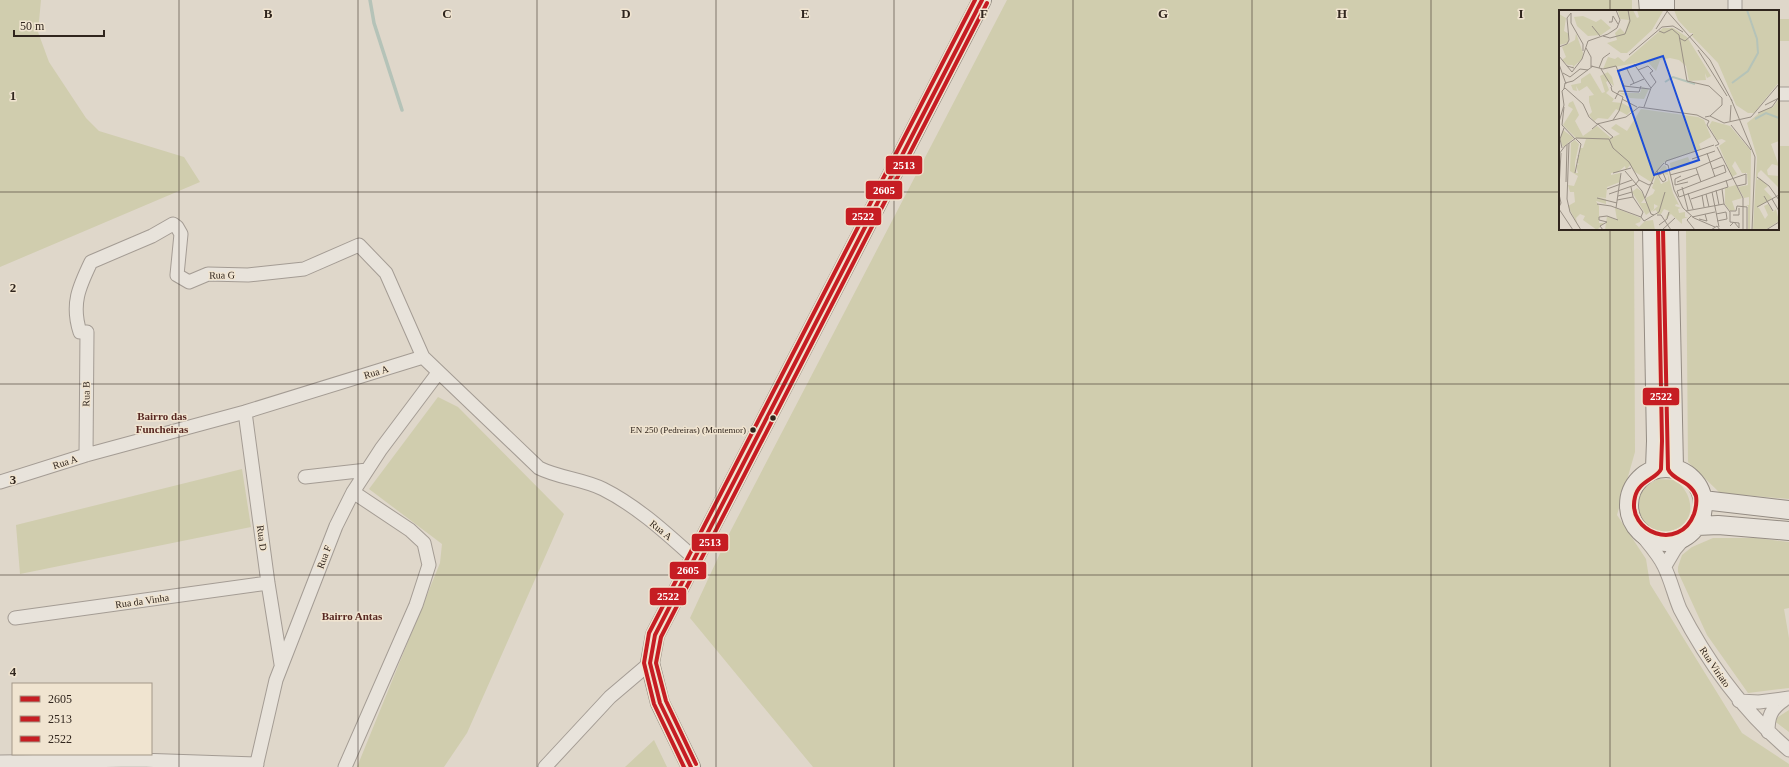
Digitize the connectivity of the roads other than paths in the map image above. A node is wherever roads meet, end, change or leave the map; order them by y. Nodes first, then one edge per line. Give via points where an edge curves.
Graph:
1 (982, 0) edge
2 (1648, 0) edge
3 (1649, 10) edge
4 (1652, 230) edge
5 (1669, 230) edge
6 (87, 332) joint
7 (423, 357) junction
8 (438, 373) junction
9 (245, 412) junction
10 (86, 456) junction
11 (1655, 468) junction
12 (1674, 468) junction
13 (367, 470) junction
14 (305, 477) dead end
15 (0, 482) edge
16 (353, 492) junction
17 (1703, 500) junction
18 (1789, 510) edge
19 (1637, 529) junction
20 (1692, 531) junction
21 (1789, 531) edge
22 (694, 558) junction
23 (1664, 566) junction
24 (268, 583) junction
25 (15, 618) dead end
26 (650, 663) junction
27 (281, 664) junction
28 (1786, 699) edge
29 (1739, 701) junction
30 (1752, 715) junction
31 (1768, 732) junction
32 (1789, 750) edge
33 (0, 762) edge
34 (257, 765) edge
35 (345, 767) edge
36 (545, 767) edge
37 (691, 767) edge

1 - 22 main road
2 - 3 main road
4 - 11 main road
5 - 12 main road
6 - 7 street, Rua G via 80,332 76,318 76,298 91,262 152,236 173,224 181,234 177,275 189,282 208,274 248,275 304,269 359,245 386,273
6 - 10 street, Rua B
7 - 8 street, Rua A
7 - 9 street, Rua A
8 - 13 street, Rua F
8 - 22 street, Rua A via 539,468 602,489 628,503
9 - 10 street, Rua A
9 - 24 street, Rua D
10 - 15 street, Rua A
11 - 12 main road
11 - 19 main road via 1636,481 1631,490 1629,512
12 - 17 main road via 1694,479
13 - 14 street
13 - 16 street, Rua F
16 - 27 street, Rua F via 336,526
16 - 35 street via 415,534 424,543 429,565 416,605
17 - 18 main road
17 - 20 main road via 1701,518
19 - 20 main road via 1646,537 1661,542 1678,540
19 - 23 street, Rua Viriato
20 - 21 main road via 1718,525
20 - 23 street via 1675,549
22 - 26 main road via 655,635
23 - 29 street, Rua Viriato via 1680,607 1701,646
24 - 25 street, Rua da Vinha
24 - 27 street, Rua D
26 - 36 street via 610,697
26 - 37 main road via 660,703
27 - 34 street, Rua F
28 - 29 street
28 - 30 street
28 - 31 street via 1771,711
29 - 30 street, Rua Viriato
30 - 31 street, Rua Viriato
31 - 32 street, Rua Viriato
33 - 34 street via 139,760

